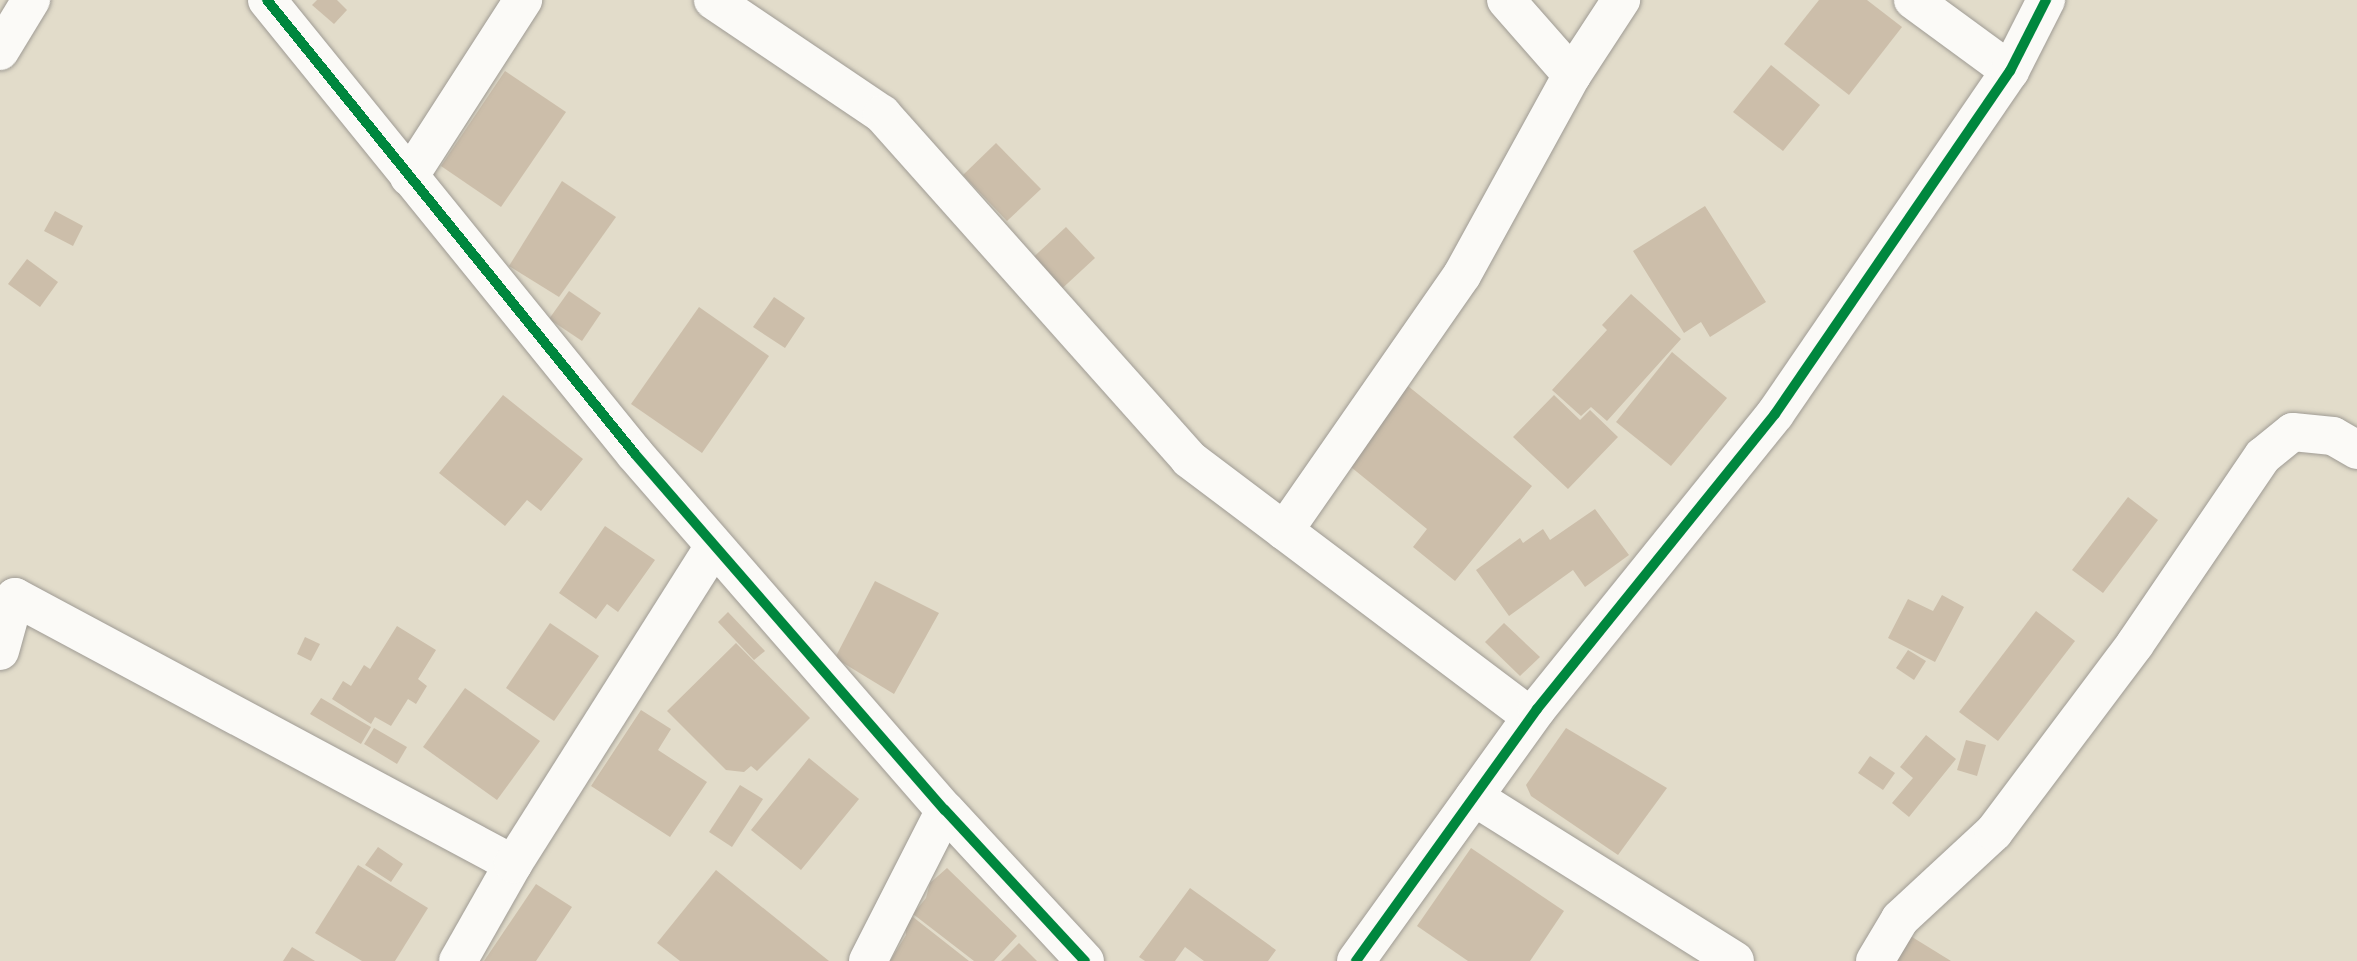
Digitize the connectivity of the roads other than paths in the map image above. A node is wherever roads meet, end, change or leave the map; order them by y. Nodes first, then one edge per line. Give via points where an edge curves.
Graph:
1 (31, 0) edge
2 (267, 0) edge
3 (523, 0) edge
4 (713, 0) edge
5 (1506, 0) edge
6 (1621, 0) edge
7 (1913, 0) edge
8 (2046, 0) edge
9 (0, 51) edge
10 (2010, 71) junction
11 (1572, 75) junction
12 (409, 177) junction
13 (2357, 450) edge
14 (1284, 531) junction
15 (714, 546) junction
16 (0, 650) edge
17 (1531, 718) junction
18 (1474, 797) junction
19 (945, 810) junction
20 (513, 864) junction
21 (458, 961) edge
22 (868, 961) edge
23 (1085, 961) edge
24 (1356, 961) edge
25 (1735, 961) edge
26 (1875, 961) edge

1 - 9 street
2 - 12 street
3 - 12 street
4 - 14 street via 882,114 1189,459
5 - 11 street
6 - 11 street
7 - 10 street
8 - 10 street
10 - 17 street via 1775,414
11 - 14 street via 1462,275
12 - 15 street
13 - 26 street via 2333,436 2293,432 2263,456 2135,644 1994,832 1900,919
14 - 17 street
15 - 19 street
15 - 20 street
16 - 20 street via 15,597
17 - 18 street
18 - 24 street
18 - 25 street
19 - 22 street
19 - 23 street
20 - 21 street

